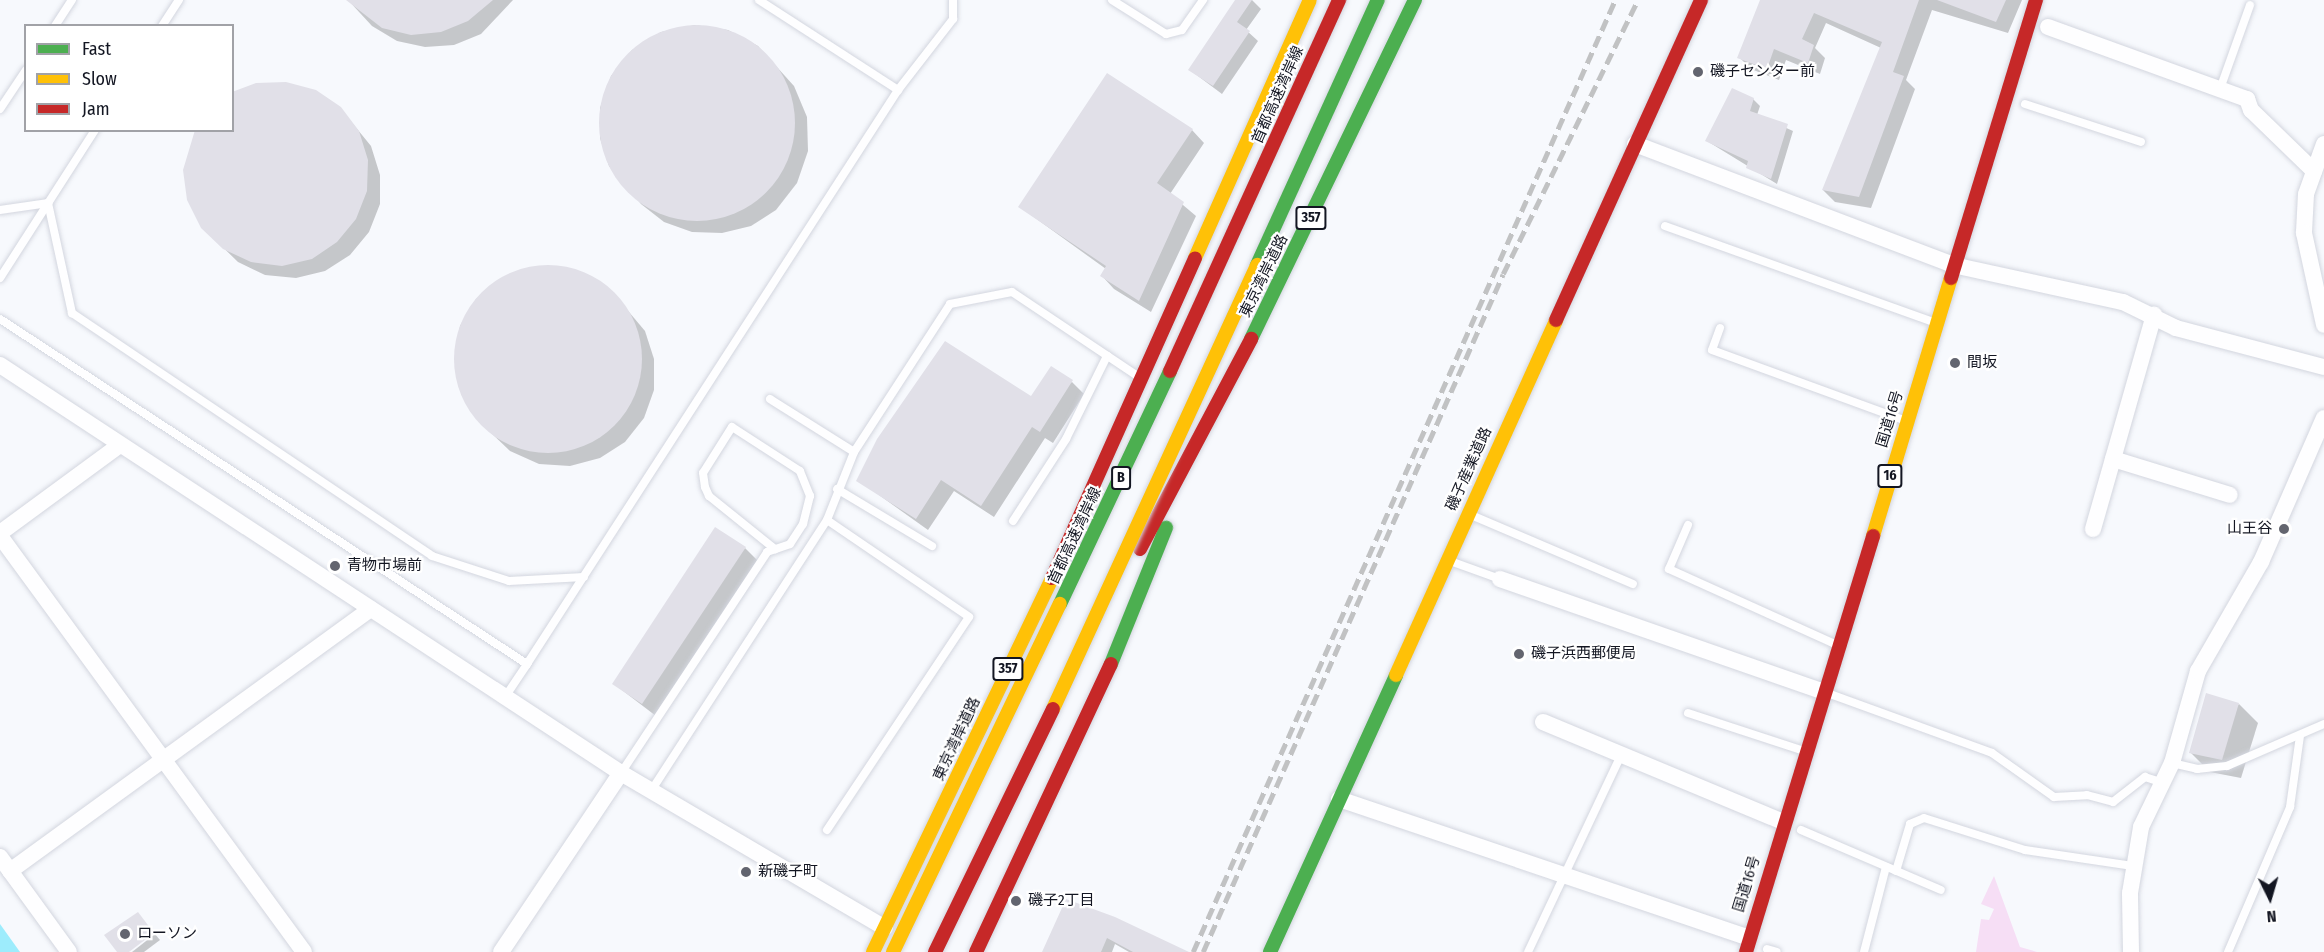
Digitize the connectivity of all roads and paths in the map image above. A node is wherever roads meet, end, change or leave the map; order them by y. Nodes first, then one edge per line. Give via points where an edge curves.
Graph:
1 (72, 0) edge
2 (178, 0) edge
3 (759, 0) edge
4 (953, 0) edge
5 (1112, 0) edge
6 (1203, 0) edge
7 (1310, 0) edge
8 (1340, 0) edge
9 (1378, 0) edge
10 (1415, 0) edge
11 (1701, 0) edge
12 (2036, 0) edge
13 (2250, 5) dead end
14 (2054, 9) dead end
15 (56, 24) edge
16 (163, 24) edge
17 (2047, 32) joint
18 (24, 73) edge
19 (2220, 89) junction
20 (898, 90) junction
21 (2025, 104) dead end
22 (0, 109) edge
23 (94, 132) edge
24 (2140, 142) dead end
25 (1635, 144) junction
26 (2324, 144) edge
27 (2314, 171) junction
28 (48, 202) junction
29 (0, 210) edge
30 (1665, 226) dead end
31 (1977, 252) dead end
32 (2317, 260) edge
33 (1953, 265) junction
34 (1970, 277) junction
35 (0, 278) edge
36 (2154, 315) junction
37 (0, 319) edge
38 (1937, 324) junction
39 (2324, 325) edge
40 (1720, 328) dead end
41 (1107, 356) junction
42 (0, 365) edge
43 (2324, 367) edge
44 (1142, 378) junction
45 (770, 399) dead end
46 (1127, 408) junction
47 (1907, 422) junction
48 (2323, 424) edge
49 (1204, 436) junction
50 (120, 445) junction
51 (854, 452) junction
52 (2113, 459) junction
53 (837, 489) junction
54 (2230, 495) dead end
55 (1467, 513) junction
56 (827, 520) junction
57 (1013, 521) dead end
58 (1894, 523) dead end
59 (1688, 525) dead end
60 (2093, 529) dead end
61 (0, 534) edge
62 (932, 546) dead end
63 (775, 549) junction
64 (1446, 560) junction
65 (584, 578) junction
66 (1500, 579) joint
67 (1633, 584) dead end
68 (371, 609) junction
69 (1838, 645) junction
70 (527, 664) junction
71 (1821, 691) junction
72 (505, 697) junction
73 (1840, 699) junction
74 (1688, 713) dead end
75 (1543, 722) dead end
76 (2324, 724) edge
77 (2300, 736) junction
78 (1806, 752) junction
79 (1621, 755) junction
80 (163, 759) junction
81 (2172, 763) junction
82 (621, 773) junction
83 (2163, 783) junction
84 (1814, 786) dead end
85 (651, 791) junction
86 (1339, 799) junction
87 (1783, 822) junction
88 (827, 830) dead end
89 (1801, 830) dead end
90 (0, 857) edge
91 (2133, 866) junction
92 (1886, 867) junction
93 (10, 871) junction
94 (1896, 871) junction
95 (1564, 877) junction
96 (1941, 890) dead end
97 (885, 928) junction
98 (1773, 928) dead end
99 (1747, 945) edge
100 (1770, 951) edge
101 (69, 952) edge
102 (304, 952) edge
103 (501, 952) edge
104 (873, 952) edge
105 (893, 952) edge
106 (902, 952) edge
107 (929, 952) edge
108 (935, 952) edge
109 (976, 952) edge
110 (1270, 952) edge
111 (1528, 952) edge
112 (1864, 952) edge
113 (2132, 952) edge
114 (2228, 952) edge

1 - 15 lane
2 - 16 lane
3 - 20 lane
4 - 20 lane via 953,20
5 - 6 lane via 1166,34 1182,30
7 - 44 main road, 東京湾岸道路 / 357
8 - 105 main road, 首都高速湾岸線 / B, bridge via 1125,470
9 - 108 main road, B, bridge via 1019,784
10 - 49 main road, 東京湾岸道路 / 357
11 - 25 main road, 磯子産業道路
12 - 33 main road, 国道16号 / 16
13 - 19 lane
14 - 17 main road
17 - 19 street
18 - 22 lane
19 - 27 street via 2247,99 2251,110
20 - 65 lane
21 - 24 lane
23 - 28 lane
25 - 33 street
25 - 55 main road, 磯子産業道路
26 - 27 street
27 - 32 street via 2305,216
28 - 29 lane
28 - 35 lane
28 - 65 lane via 72,313 432,556 509,581
30 - 38 lane
31 - 34 main road
32 - 39 street
33 - 34 street
33 - 38 main road, 国道16号 / 16
34 - 36 street via 2091,294
36 - 43 street via 2176,328
36 - 52 street
37 - 70 lane
38 - 47 main road, 国道16号 / 16
40 - 47 lane via 1712,350
41 - 44 lane
41 - 51 lane via 1012,292 950,304
41 - 57 lane via 1066,440
42 - 50 street
44 - 46 main road, 東京湾岸道路 / 357
45 - 51 lane
46 - 97 main road, 東京湾岸道路 / 357
46 - 106 main road, 東京湾岸道路 / 357, bridge via 1003,742
47 - 69 main road, 国道16号 / 16
48 - 81 street via 2242,601 2198,671
49 - 107 main road, 東京湾岸道路 / 357, bridge via 1034,742
49 - 109 main road, 東京湾岸道路 / 357 via 1085,727
50 - 61 street
50 - 68 street
51 - 53 lane
52 - 54 street
52 - 60 street
53 - 56 lane
53 - 62 lane
55 - 64 main road, 磯子産業道路
55 - 67 lane
56 - 85 lane
56 - 88 lane via 969,617
58 - 73 main road
59 - 69 lane via 1669,569
61 - 80 street
63 - 63 lane via 709,496 705,487 703,473 732,427 800,471 810,496 790,544
63 - 82 lane via 767,552
64 - 66 lane
64 - 86 main road, 磯子産業道路
65 - 70 lane
66 - 71 street
68 - 72 street
68 - 80 street
69 - 71 main road, 国道16号 / 16
70 - 72 lane
71 - 73 lane
71 - 78 main road, 国道16号 / 16
72 - 82 street
73 - 83 lane via 1992,753 2054,797 2087,795 2113,802 2145,777
73 - 84 main road
74 - 78 lane
75 - 79 street
76 - 77 lane
77 - 81 lane via 2214,769
77 - 114 lane via 2290,807
78 - 87 main road, 国道16号 / 16
79 - 87 street
79 - 95 lane
80 - 93 street
80 - 102 street
81 - 83 street
82 - 85 street
82 - 103 street
83 - 91 street via 2141,827
85 - 97 street
86 - 95 street
86 - 110 main road, 磯子産業道路
87 - 99 main road, 国道16号 / 16
89 - 92 lane
90 - 93 street
91 - 94 lane via 2025,850 1924,818 1910,824
91 - 113 street
92 - 94 lane
92 - 112 lane
93 - 101 street
94 - 96 lane
95 - 99 street
95 - 111 lane
97 - 104 main road, 東京湾岸道路 / 357
98 - 100 main road

